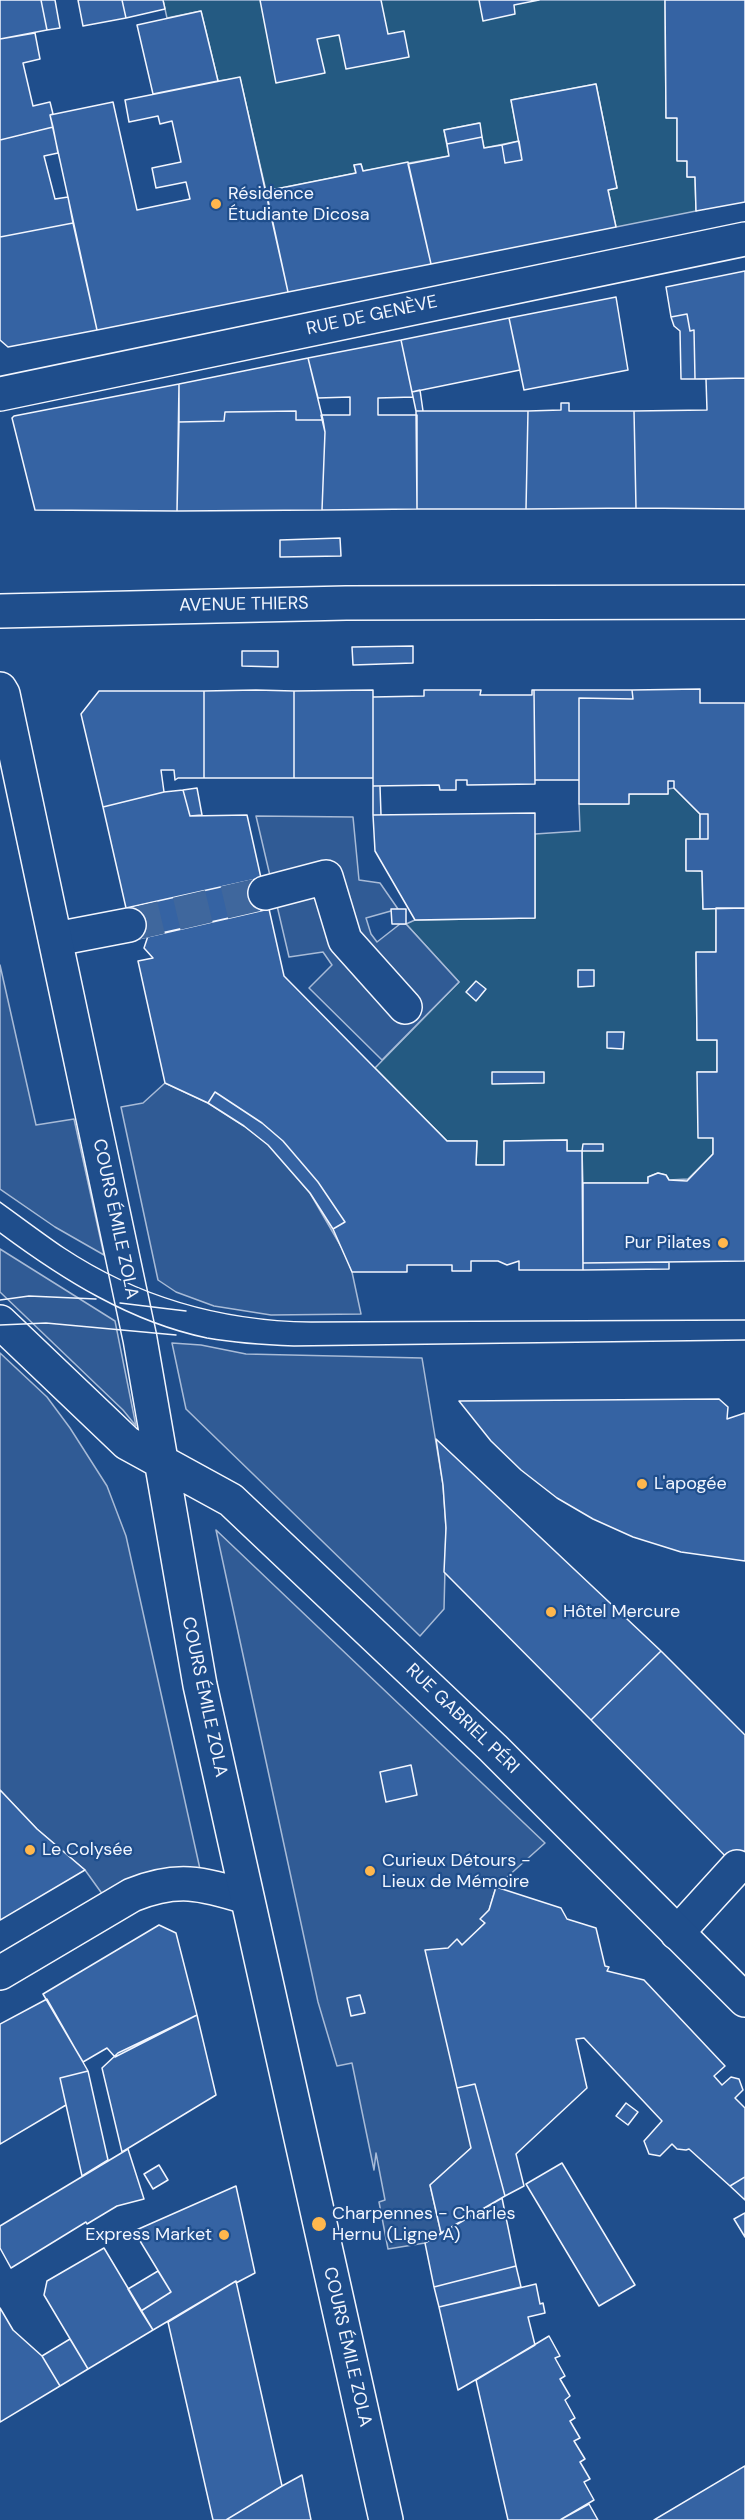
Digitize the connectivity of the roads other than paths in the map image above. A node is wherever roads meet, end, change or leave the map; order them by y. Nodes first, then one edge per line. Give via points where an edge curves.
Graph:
1 (745, 239) edge
2 (0, 394) edge
3 (745, 602) edge
4 (0, 611) edge
5 (0, 689) edge
6 (265, 893) tunnel mouth
7 (129, 925) tunnel mouth
8 (56, 939) junction
9 (405, 1007) dead end
10 (0, 1322) edge
11 (161, 1460) junction
12 (737, 1868) dead end
13 (246, 1897) junction
14 (676, 1933) junction
15 (0, 1973) edge
16 (745, 2000) edge
17 (386, 2520) edge

1 - 2 main road, RUE DE GENÈVE
3 - 4 main road, AVENUE THIERS via 346,603
5 - 8 main road, COURS ÉMILE ZOLA
6 - 9 main road via 326,877 345,940
7 - 8 main road
8 - 11 main road, COURS ÉMILE ZOLA
10 - 11 main road, RUE GABRIEL PÉRI via 127,1443
11 - 13 main road, COURS ÉMILE ZOLA via 195,1656
11 - 14 main road, RUE GABRIEL PÉRI via 231,1500 493,1748
12 - 14 main road
13 - 15 main road via 207,1884 155,1886 132,1895
13 - 17 main road, COURS ÉMILE ZOLA
14 - 16 main road, RUE GABRIEL PÉRI

